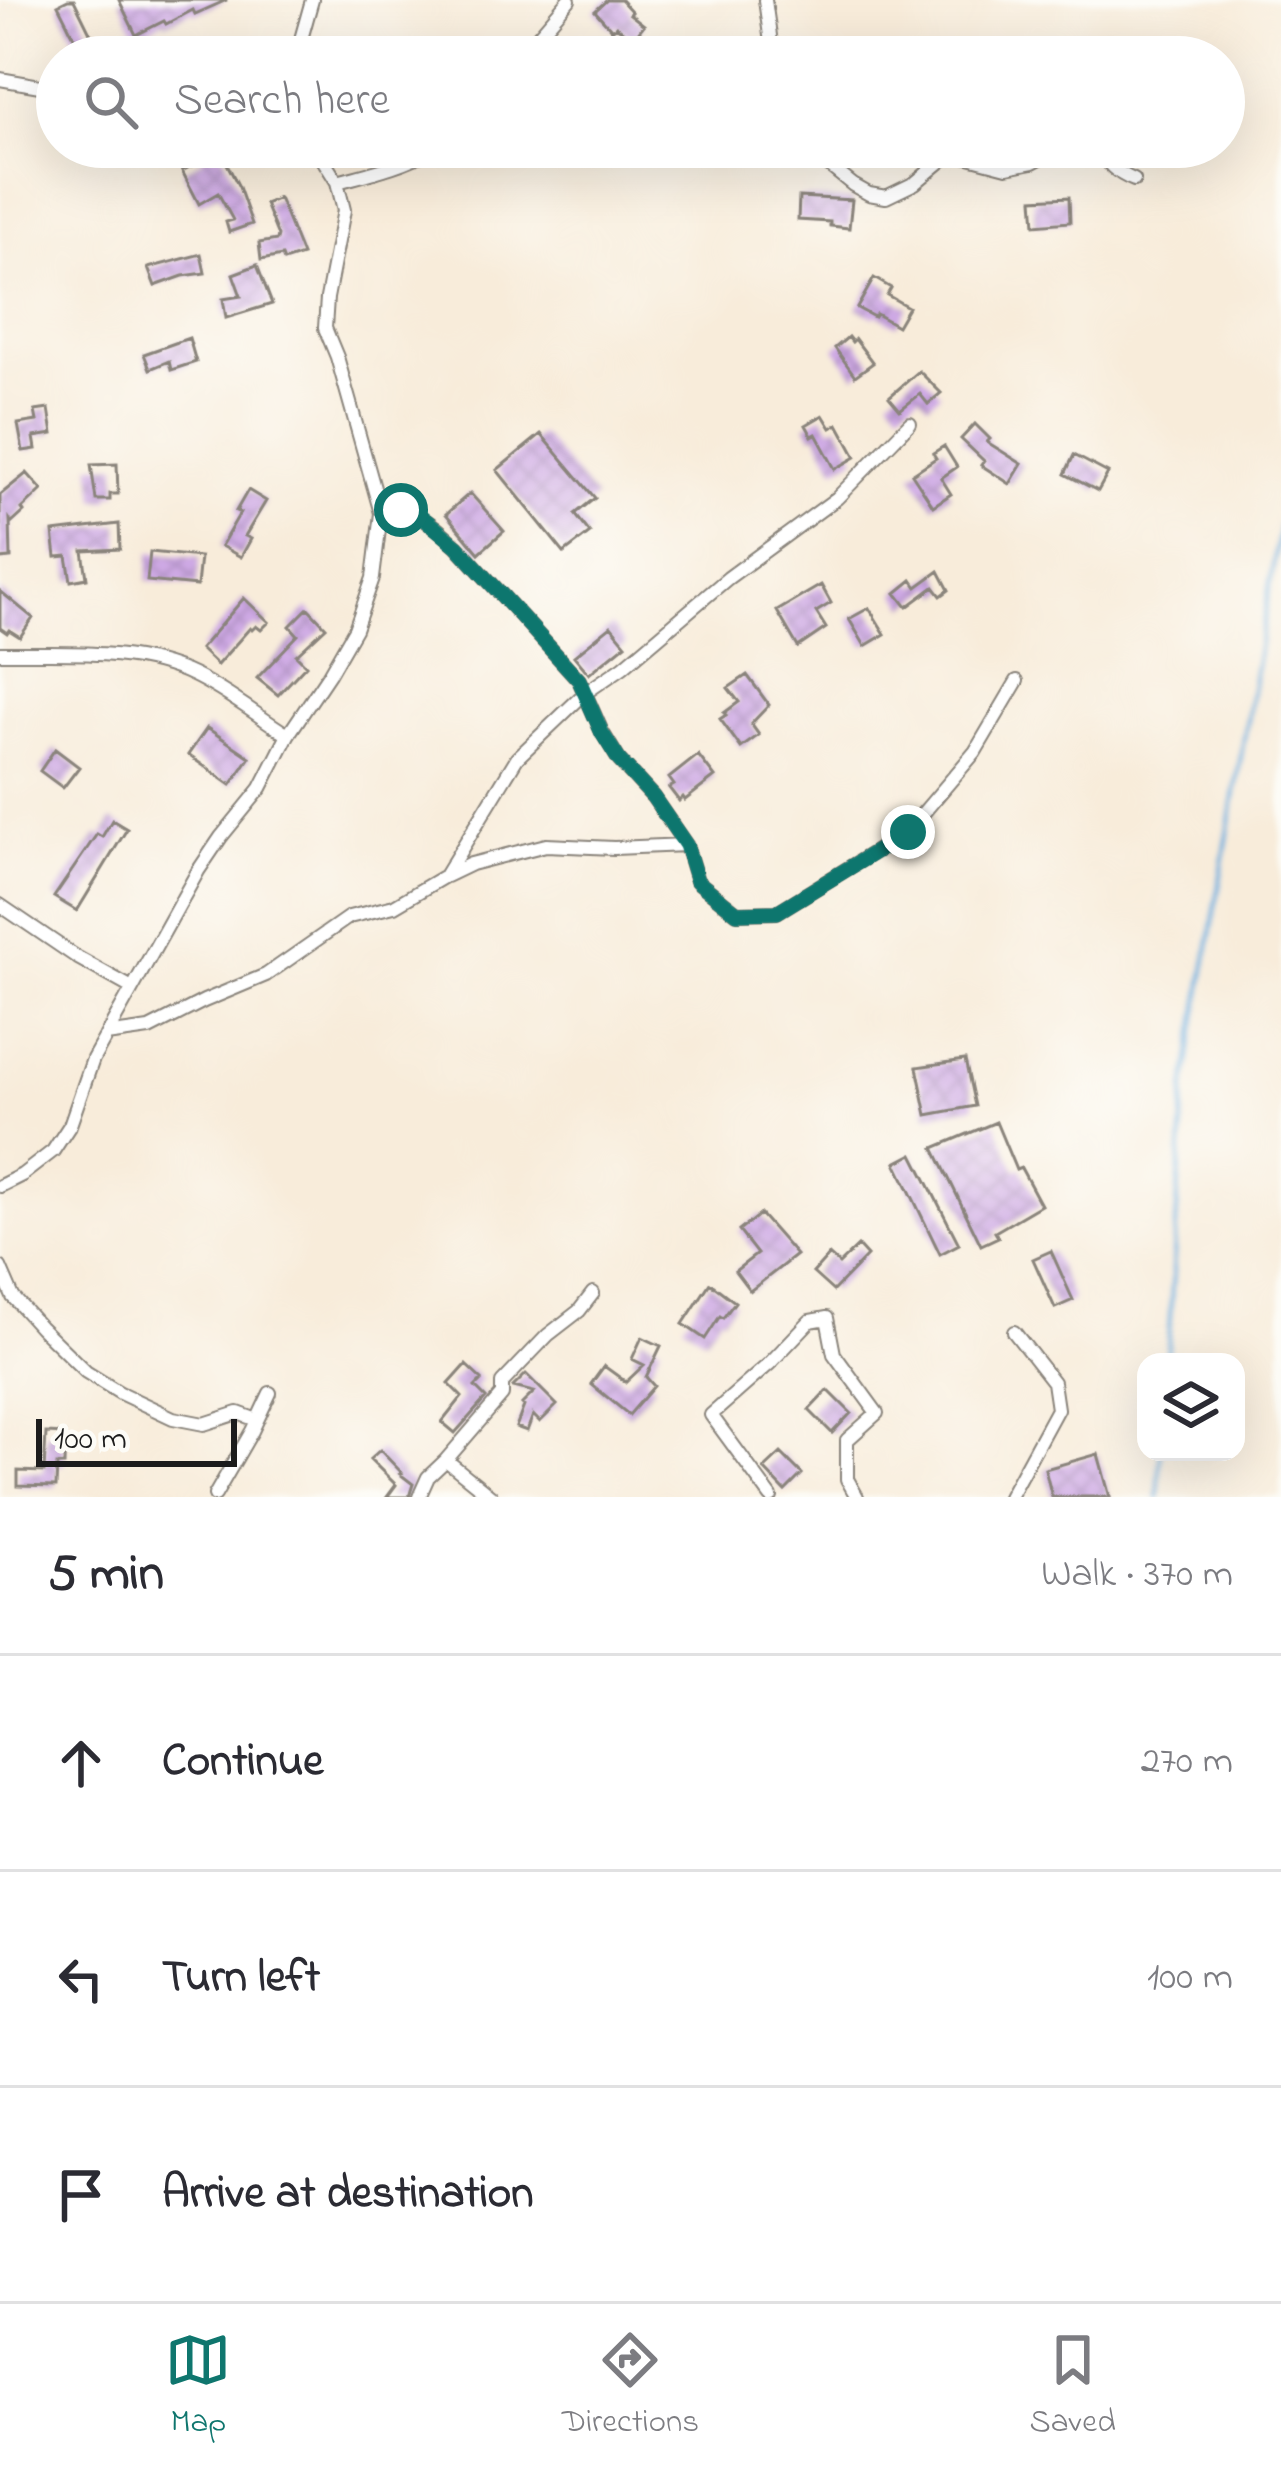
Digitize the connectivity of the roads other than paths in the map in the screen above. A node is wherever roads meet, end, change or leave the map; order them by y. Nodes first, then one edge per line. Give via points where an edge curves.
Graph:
1 (312, 0) edge
2 (569, 0) edge
3 (765, 0) edge
4 (302, 36) edge
5 (538, 36) edge
6 (770, 36) edge
7 (0, 79) edge
8 (36, 85) edge
9 (328, 168) edge
10 (388, 168) edge
11 (832, 168) edge
12 (933, 168) edge
13 (1112, 168) edge
14 (1134, 180) dead end
15 (337, 182) junction
16 (910, 423) dead end
17 (381, 513) junction
18 (0, 653) edge
19 (1017, 681) dead end
20 (585, 693) junction
21 (288, 735) junction
22 (686, 845) junction
23 (445, 876) junction
24 (0, 905) edge
25 (132, 988) junction
26 (106, 1035) junction
27 (0, 1186) edge
28 (0, 1267) edge
29 (592, 1293) dead end
30 (1014, 1332) dead end
31 (270, 1393) dead end
32 (257, 1420) junction
33 (446, 1460) junction
34 (214, 1496) edge
35 (418, 1497) edge
36 (492, 1497) edge
37 (771, 1497) edge
38 (857, 1497) edge
39 (1010, 1497) edge

1 - 4 street
2 - 5 street
3 - 6 street
7 - 8 street
9 - 15 street
10 - 15 street
11 - 12 street via 886,197
13 - 14 street
15 - 17 street via 344,210 325,328
16 - 20 street via 837,498
17 - 20 street via 421,516 457,546
17 - 21 street via 373,578 355,629
18 - 21 street via 111,655 188,672
19 - 22 street via 975,752 908,832 777,912 737,913 697,881
20 - 22 street via 619,760
20 - 23 street via 517,758
21 - 25 street
22 - 23 street via 546,845
23 - 26 street via 394,906 349,916 266,975 149,1028
24 - 25 street
25 - 26 street
26 - 27 street via 52,1151
28 - 32 street via 13,1298 40,1327 120,1393 173,1418 204,1424 238,1413
29 - 33 street via 502,1383 502,1394
30 - 39 street via 1053,1382 1057,1409
31 - 32 street
32 - 34 street
33 - 35 street
33 - 36 street
37 - 38 street via 711,1415 810,1321 827,1318 834,1354 877,1413 847,1440 847,1478

